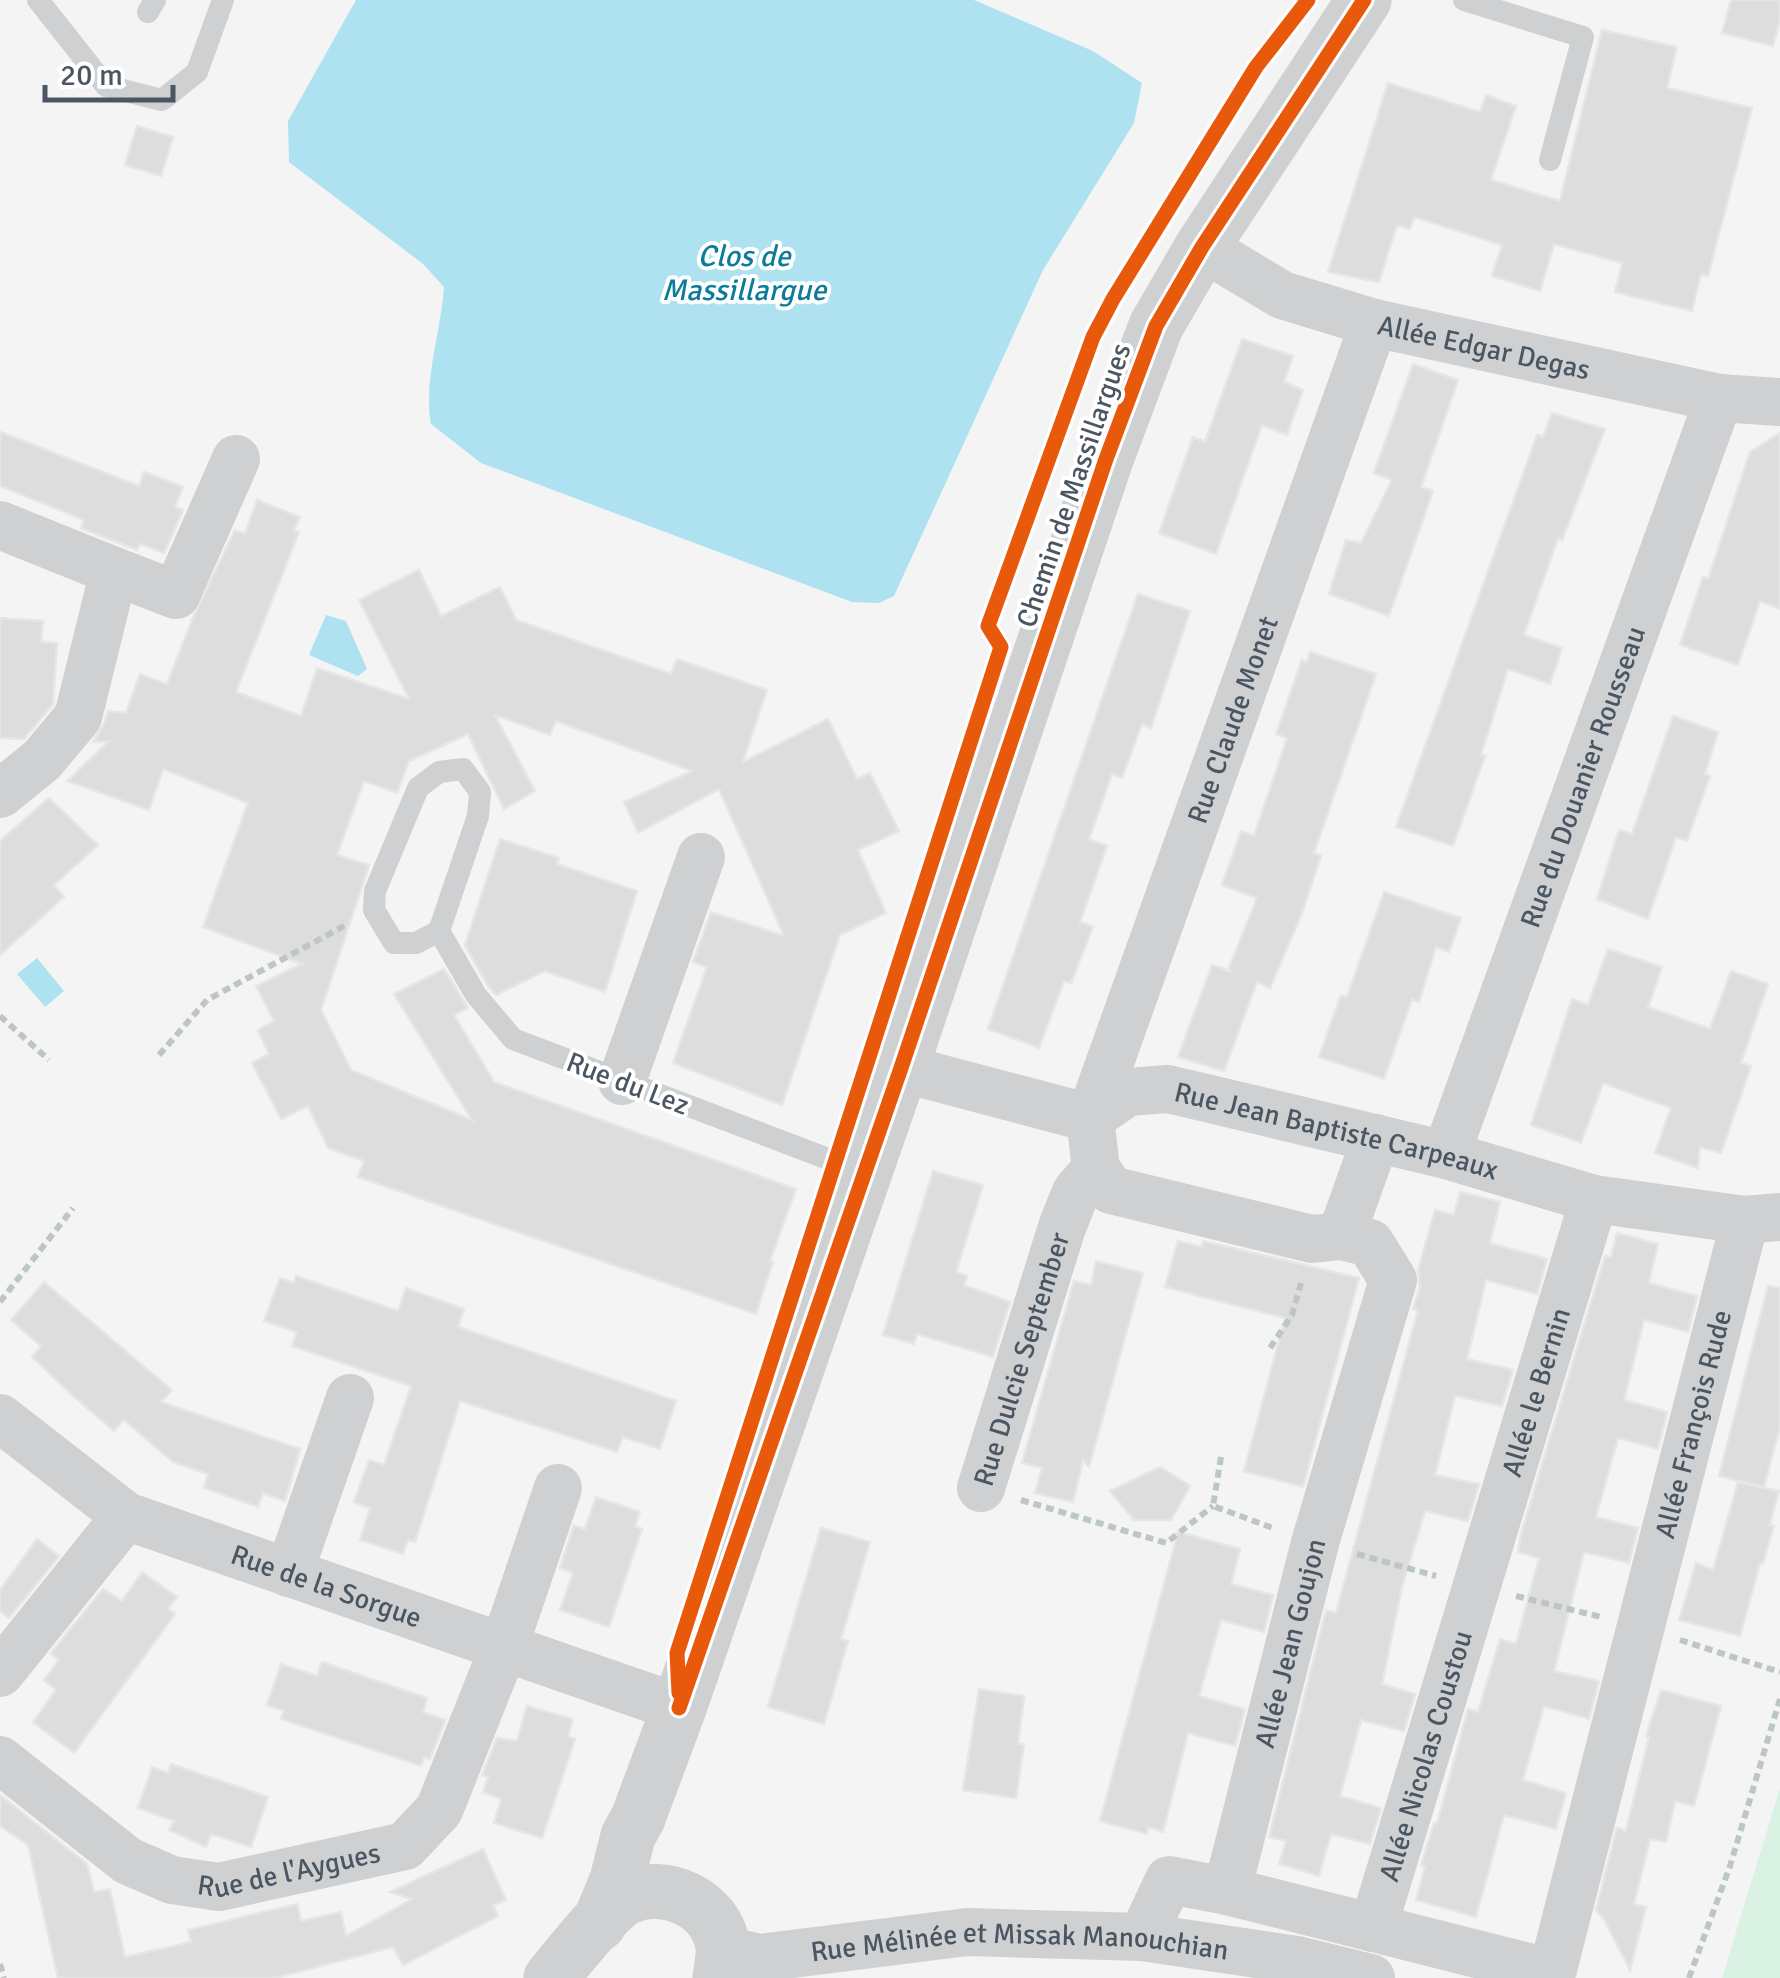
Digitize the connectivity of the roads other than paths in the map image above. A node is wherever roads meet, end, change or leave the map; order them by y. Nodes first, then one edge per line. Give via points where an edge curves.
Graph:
1 (38, 0) edge
2 (223, 0) edge
3 (1364, 0) edge
4 (1464, 0) edge
5 (1550, 160) dead end
6 (1202, 247) junction
7 (1374, 323) junction
8 (1719, 398) junction
9 (1780, 401) edge
10 (236, 459) dead end
11 (0, 525) edge
12 (114, 570) junction
13 (0, 794) edge
14 (701, 858) dead end
15 (439, 931) junction
16 (902, 1068) junction
17 (622, 1081) junction
18 (1090, 1118) junction
19 (1376, 1138) junction
20 (1446, 1155) junction
21 (1096, 1169) junction
22 (865, 1173) junction
23 (1594, 1199) junction
24 (1763, 1218) edge
25 (1327, 1237) junction
26 (350, 1398) dead end
27 (0, 1418) edge
28 (558, 1488) dead end
29 (981, 1488) road end
30 (126, 1516) junction
31 (289, 1573) junction
32 (1477, 1586) joint
33 (504, 1647) junction
34 (0, 1673) edge
35 (680, 1708) junction
36 (0, 1760) edge
37 (659, 1765) junction
38 (1227, 1891) junction
39 (694, 1902) junction
40 (599, 1924) junction
41 (1373, 1928) junction
42 (1142, 1937) junction
43 (722, 1964) edge
44 (1362, 1977) edge
45 (551, 1978) edge

1 - 2 lane via 106,86 162,100 198,72
3 - 6 street, Chemin de Massillargues
4 - 5 lane via 1583,37
6 - 7 street, Allée Edgar Degas via 1282,296
6 - 16 street, Chemin de Massillargues via 1156,326 1106,459
7 - 8 street, Allée Edgar Degas
7 - 18 street, Rue Claude Monet
8 - 9 street, Allée Edgar Degas
8 - 20 street, Rue du Douanier Rousseau
10 - 12 street via 176,595
11 - 12 street
12 - 13 street via 78,717 42,760
14 - 17 street
15 - 15 lane via 478,816 480,792 463,769 440,772 418,788 376,891 374,910 394,943 416,943
15 - 17 lane, Rue du Lez via 512,1039
16 - 18 street
16 - 22 street, Chemin de Massillargues
17 - 22 lane, Rue du Lez
18 - 19 street, Rue Jean Baptiste Carpeaux via 1128,1092 1168,1089
18 - 21 street
19 - 20 street, Rue Jean Baptiste Carpeaux
19 - 25 street
20 - 23 street, Rue Jean Baptiste Carpeaux
21 - 25 street via 1112,1190
21 - 29 street, Rue Dulcie September via 1076,1192 1062,1227
22 - 35 street, Chemin de Massillargues
23 - 24 street, Rue Jean Baptiste Carpeaux
23 - 32 street, Allée le Bernin
24 - 41 street, Allée François Rude via 1642,1628 1552,1972
25 - 38 street, Allée Jean Goujon via 1370,1244 1393,1280 1315,1543
26 - 31 street
27 - 30 street, Rue de la Sorgue
28 - 33 street, Rue de l'Aygues
30 - 31 street, Rue de la Sorgue
30 - 34 street
31 - 33 street, Rue de la Sorgue
32 - 41 street, Allée Nicolas Coustou
33 - 35 street, Rue de la Sorgue
33 - 36 street, Rue de l'Aygues via 439,1810 405,1846 220,1887 172,1880 128,1861
35 - 37 street, Chemin de Massillargues
37 - 39 street, Chemin de Massillargues via 665,1836
37 - 40 street, Chemin de Massillargues
38 - 41 street
38 - 42 street via 1169,1880
39 - 40 street via 644,1892 623,1900
39 - 43 street, Chemin de Massillargues via 712,1920
40 - 45 street
42 - 43 street, Rue Mélinée et Missak Manouchian via 967,1932
42 - 44 street, Rue Mélinée et Missak Manouchian via 1297,1960

